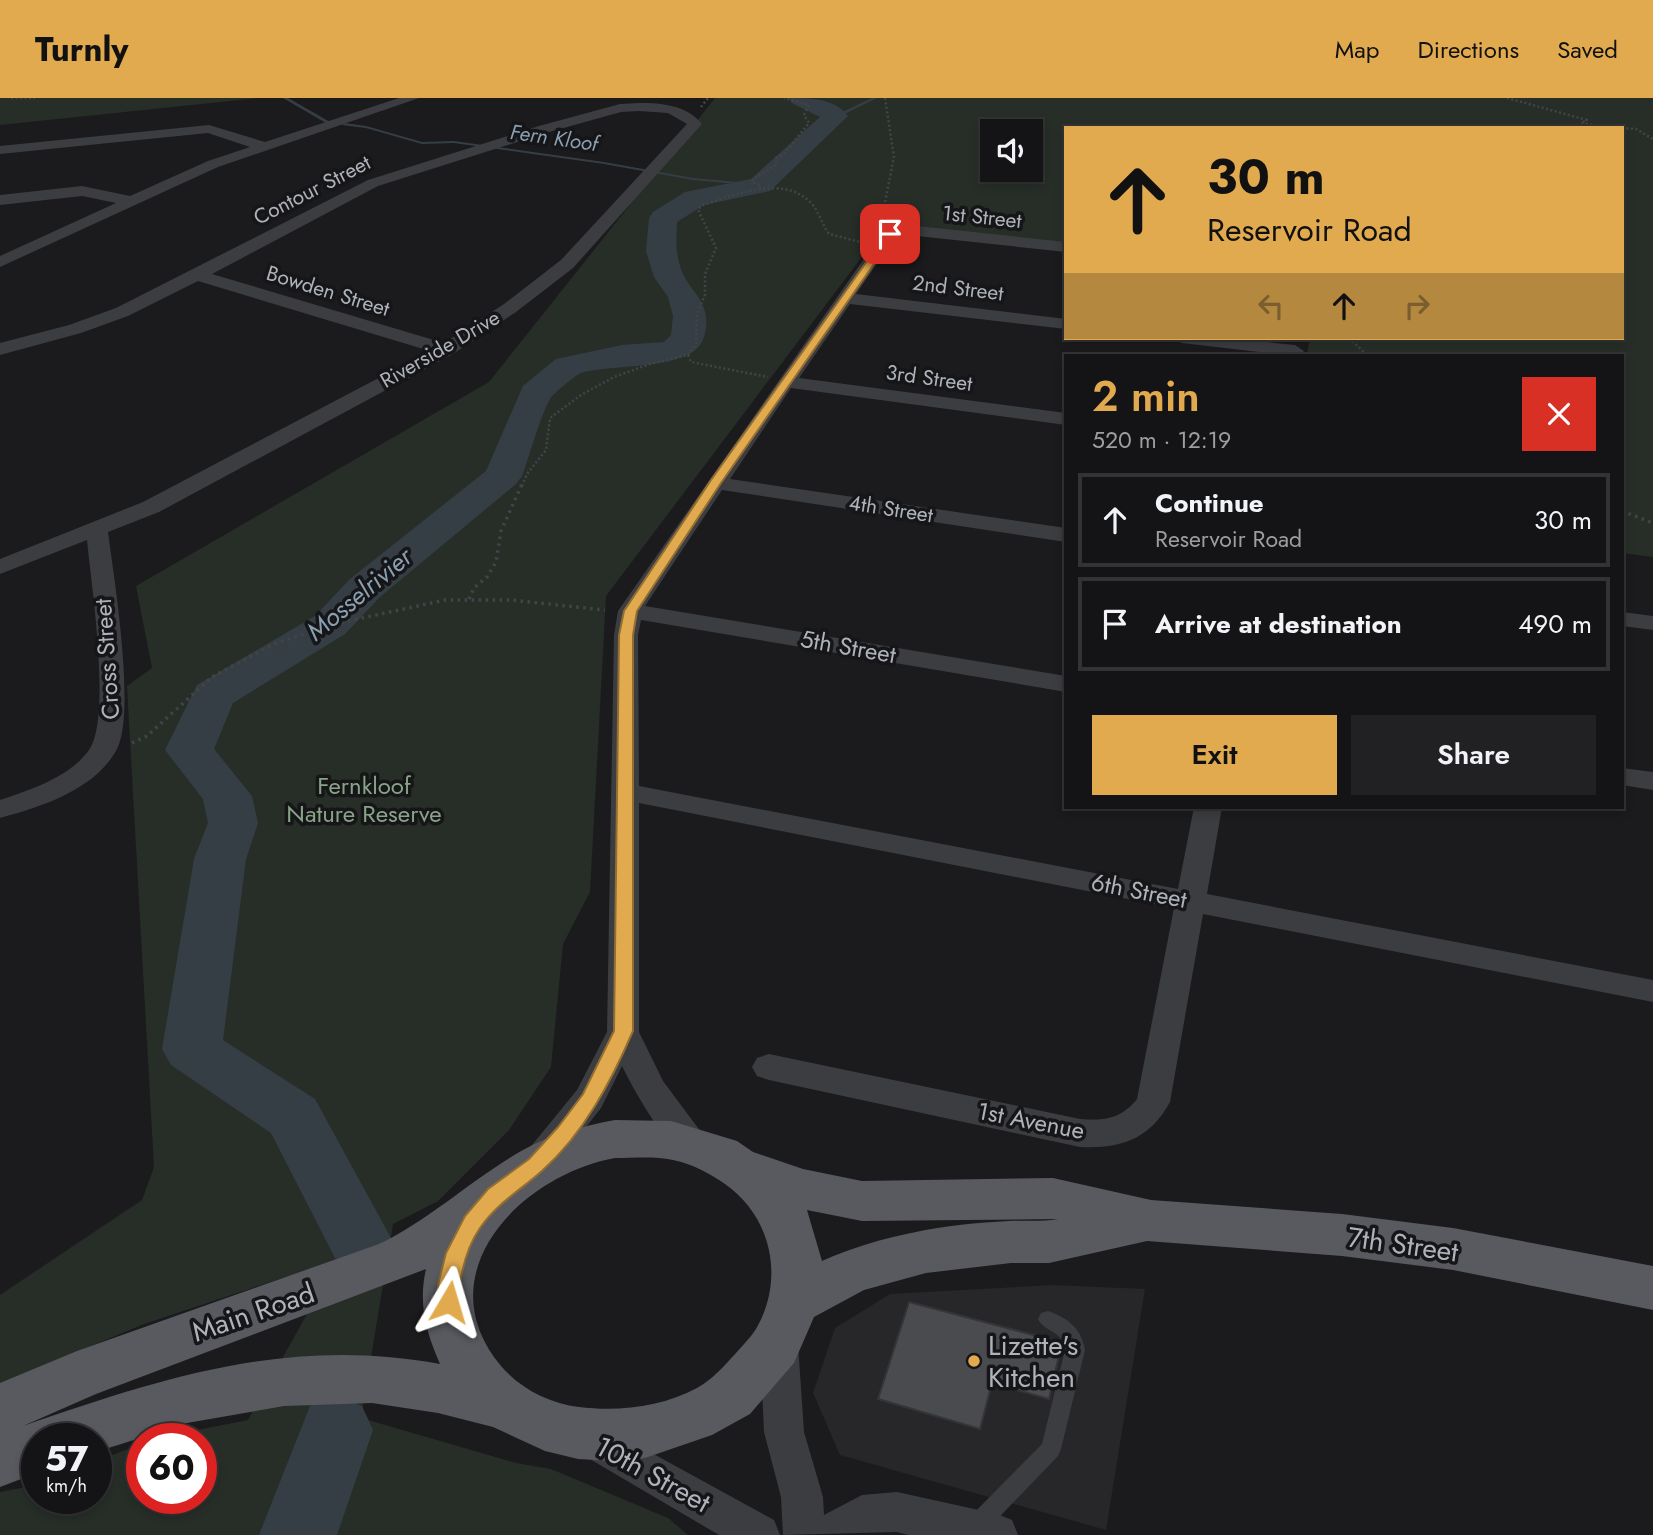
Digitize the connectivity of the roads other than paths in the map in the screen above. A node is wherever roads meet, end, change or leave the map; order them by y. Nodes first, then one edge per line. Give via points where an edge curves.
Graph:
1 (412, 98) edge
2 (656, 107) joint
3 (262, 146) junction
4 (0, 150) edge
5 (0, 200) edge
6 (130, 201) junction
7 (1064, 247) edge
8 (0, 262) edge
9 (197, 275) junction
10 (845, 298) junction
11 (1064, 324) edge
12 (1205, 340) edge
13 (1296, 348) edge
14 (0, 349) edge
15 (446, 350) junction
16 (786, 382) junction
17 (1064, 419) edge
18 (716, 483) junction
19 (97, 530) junction
20 (1064, 535) edge
21 (0, 567) edge
22 (630, 611) junction
23 (1624, 619) edge
24 (1653, 624) edge
25 (1064, 684) edge
26 (1624, 776) edge
27 (1653, 781) edge
28 (625, 792) junction
29 (0, 809) edge
30 (1208, 809) edge
31 (1190, 901) junction
32 (1653, 991) edge
33 (623, 1031) junction
34 (769, 1067) dead end
35 (693, 1144) junction
36 (536, 1164) junction
37 (743, 1168) junction
38 (496, 1195) junction
39 (1151, 1221) junction
40 (1653, 1288) edge
41 (1048, 1319) dead end
42 (788, 1323) junction
43 (503, 1405) junction
44 (0, 1409) edge
45 (107, 1423) edge
46 (583, 1435) junction
47 (21, 1453) edge
48 (0, 1461) edge
49 (985, 1532) edge
50 (759, 1535) edge
51 (804, 1535) edge
52 (830, 1535) edge

1 - 3 street
2 - 9 street, Contour Street via 620,108 407,171 355,191
2 - 15 street, Riverside Drive via 686,115 695,124 548,281
3 - 4 street via 209,129
3 - 6 street
5 - 6 street via 82,191
6 - 8 street
7 - 10 street, 1st Street via 917,231 888,239
9 - 14 street, Contour Street via 122,312
9 - 15 street, Bowden Street
10 - 11 street, 2nd Street
10 - 16 street
12 - 13 street
15 - 19 street, Riverside Drive via 151,508
16 - 17 street, 3rd Street
16 - 18 street
18 - 20 street, 4th Street
18 - 22 street
19 - 21 street, Riverside Drive
19 - 29 street, Cross Street via 111,731 104,749 59,787
22 - 25 street, 5th Street
22 - 28 street
23 - 24 street
26 - 27 street
28 - 31 street, 6th Street
28 - 33 street
30 - 31 street, 1st Avenue
31 - 32 street, 6th Street
31 - 34 street, 1st Avenue via 1153,1102 1147,1114 1119,1131 1080,1133
33 - 35 street via 650,1089
33 - 36 street via 589,1099
35 - 36 main road, Main Road via 654,1137 614,1139 573,1148
35 - 37 main road, Main Road
36 - 38 main road, Main Road
37 - 39 main road, 7th Street via 801,1189 862,1201 1053,1198
37 - 42 main road, Main Road via 766,1188 791,1231 799,1270
38 - 43 main road, Main Road via 473,1222 457,1253 449,1285 449,1319 458,1351 476,1381
38 - 44 main road, Main Road via 435,1239 397,1259 77,1376
39 - 40 main road, 7th Street via 1453,1249
39 - 42 main road, 7th Street via 1048,1242 904,1255 821,1284
41 - 49 lane via 1066,1328 1074,1350 1051,1449
42 - 46 main road, Main Road via 758,1372 730,1397 697,1416 622,1436
42 - 51 street via 784,1433 802,1497
43 - 45 main road, Main Road via 438,1388 372,1378 284,1381 187,1398
43 - 46 main road, Main Road via 540,1425
46 - 50 street, 10th Street
47 - 48 main road
49 - 52 street via 910,1513 884,1512 862,1516

